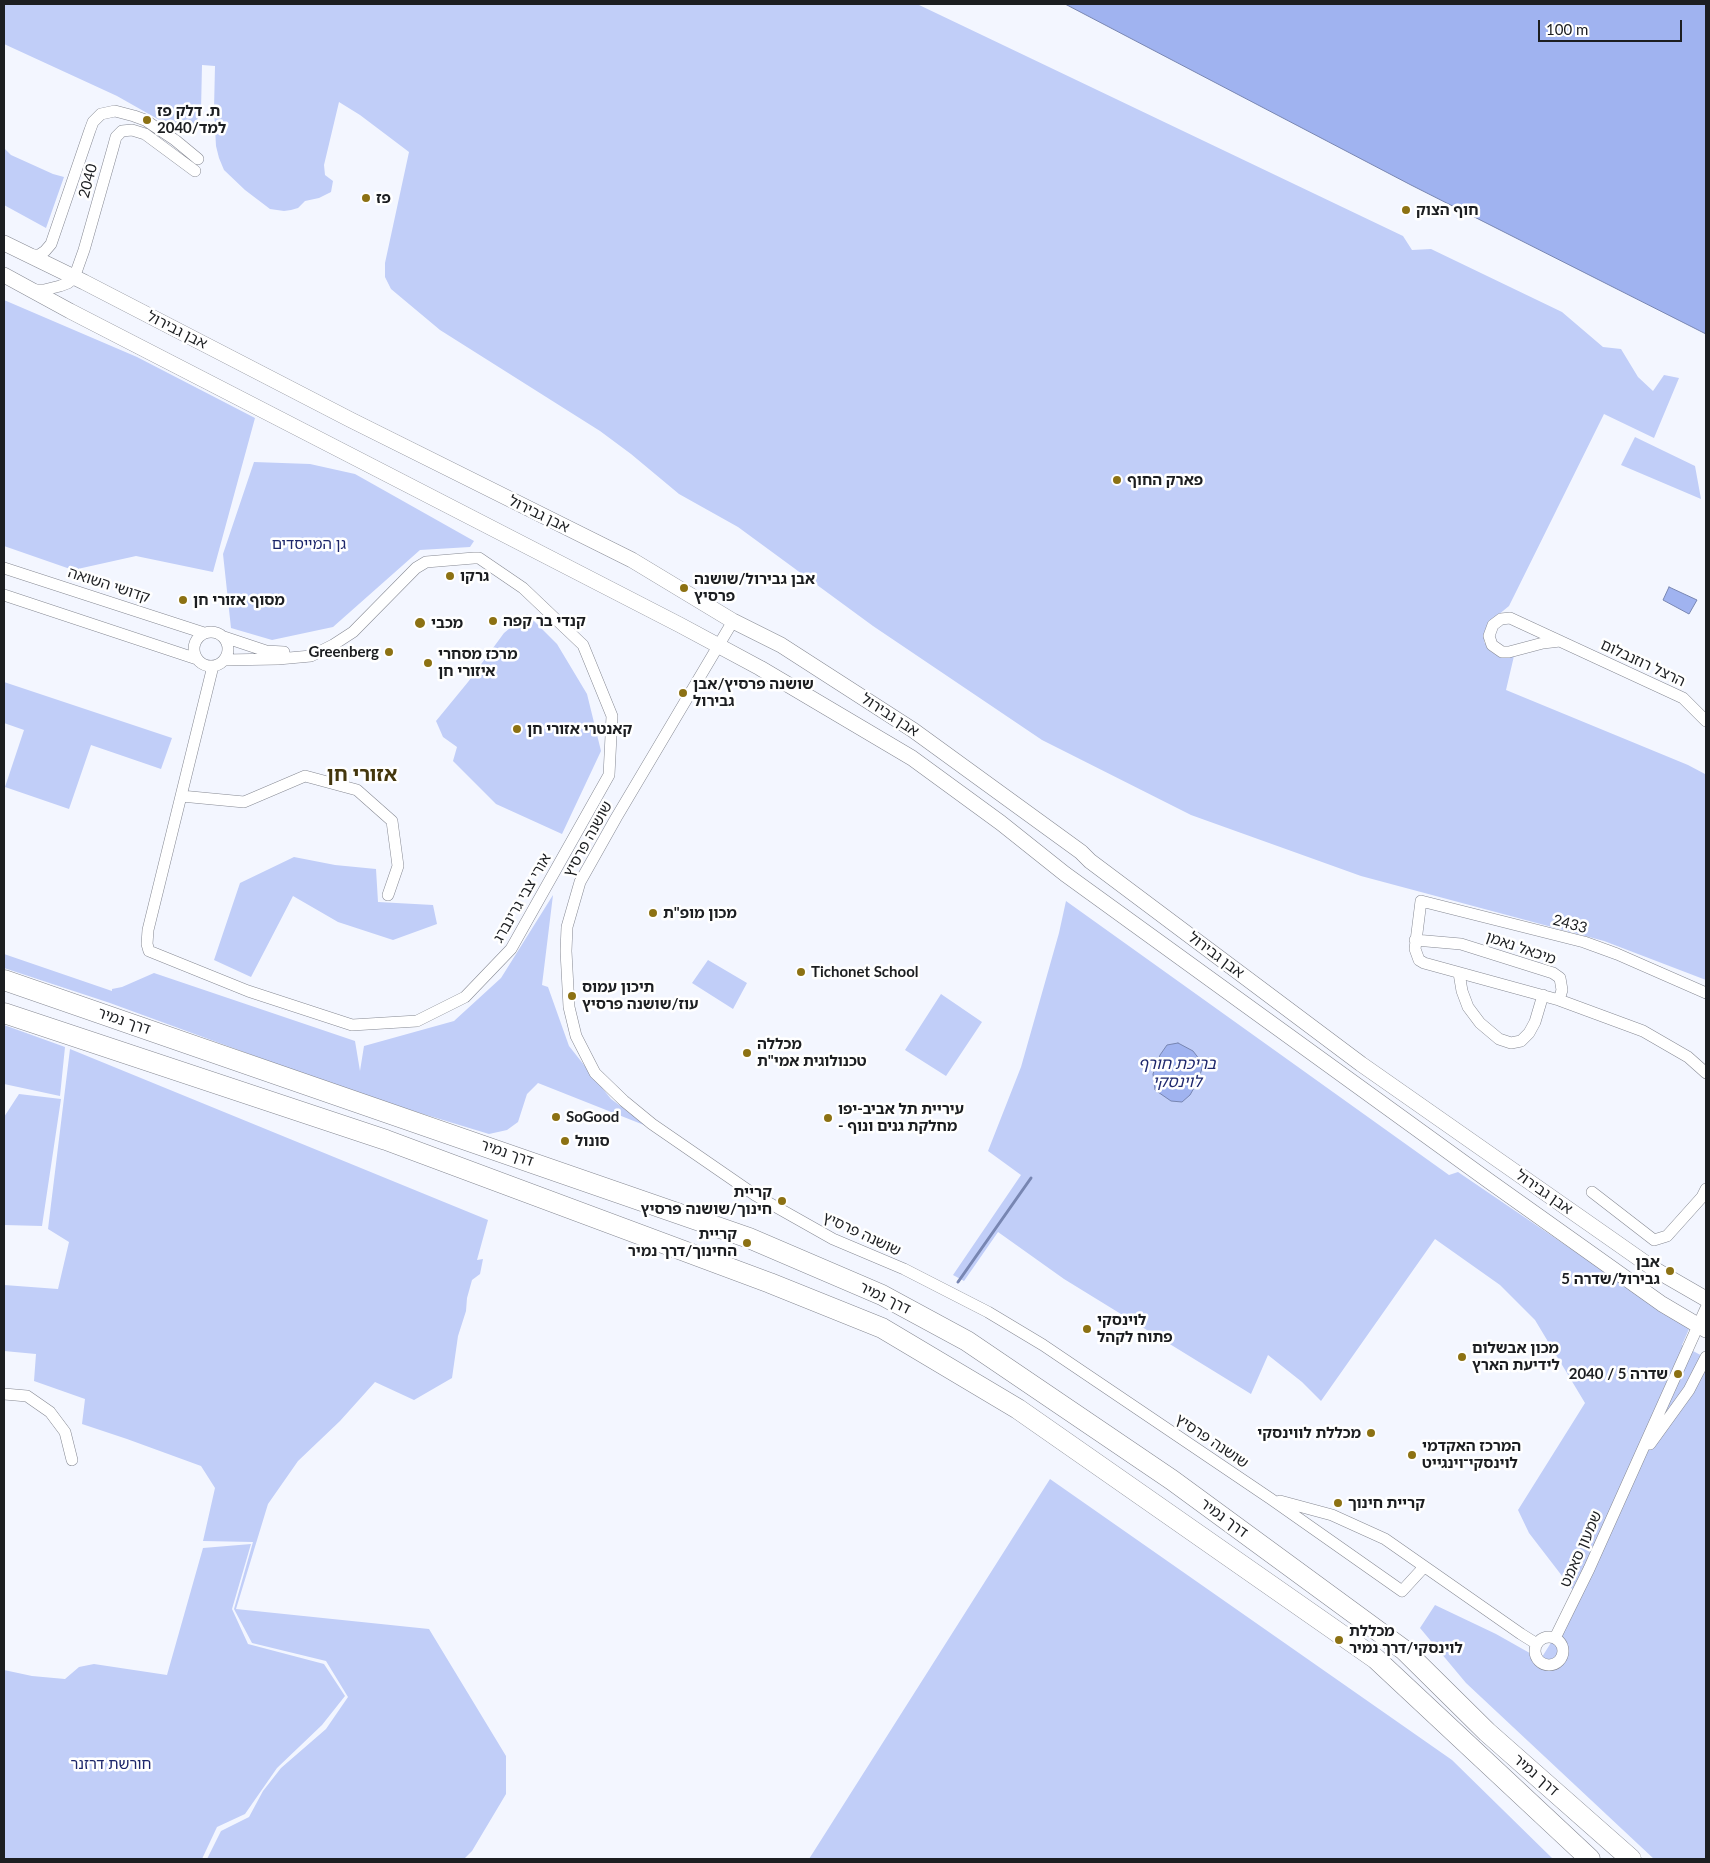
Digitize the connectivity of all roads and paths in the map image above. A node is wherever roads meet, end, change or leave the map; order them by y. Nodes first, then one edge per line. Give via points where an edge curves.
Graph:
1 (198, 159) dead end
2 (195, 170) dead end
3 (4, 243) edge
4 (28, 255) junction
5 (4, 275) edge
6 (74, 278) junction
7 (30, 289) junction
8 (4, 568) edge
9 (4, 595) edge
10 (733, 621) junction
11 (204, 633) junction
12 (224, 637) junction
13 (1560, 641) junction
14 (719, 646) junction
15 (311, 656) junction
16 (196, 659) junction
17 (218, 663) junction
18 (1706, 721) edge
19 (181, 796) junction
20 (388, 895) dead end
21 (1416, 940) junction
22 (1459, 973) junction
23 (4, 980) edge
24 (1706, 993) edge
25 (1543, 995) junction
26 (1560, 1000) junction
27 (4, 1013) edge
28 (1706, 1073) edge
29 (1706, 1189) edge
30 (1592, 1192) dead end
31 (1706, 1299) edge
32 (1706, 1308) edge
33 (1702, 1328) edge
34 (1706, 1357) edge
35 (4, 1394) edge
36 (72, 1460) dead end
37 (1633, 1471) junction
38 (1271, 1499) junction
39 (1424, 1567) junction
40 (1555, 1638) junction
41 (1537, 1644) junction
42 (1590, 1859) edge
43 (1631, 1859) edge

1 - 4 street, 2040 via 145,120 116,112 101,114 93,122 51,244 39,255
2 - 6 street, 2040 via 145,134 122,131 116,137
3 - 4 street, אבן גבירול
4 - 6 street, אבן גבירול
5 - 7 street, אבן גבירול
6 - 7 street via 44,290
6 - 10 street, אבן גבירול via 632,560
7 - 14 street, אבן גבירול
8 - 11 street, קדושי השואה
9 - 16 street
10 - 14 street, שושנה פרסיץ
10 - 31 street, אבן גבירול via 781,645 914,730 1361,1064 1654,1269
11 - 12 street via 213,632
11 - 16 street via 194,644
12 - 15 street via 266,651
12 - 17 street via 228,652
13 - 13 street, הרצל רוזנבלום via 1510,618 1492,625 1489,636 1492,645 1502,652
13 - 18 street, הרצל רוזנבלום via 1683,698
14 - 33 street, אבן גבירול via 912,758 1065,874 1457,1158 1662,1304
14 - 38 street, שושנה פרסיץ via 580,882 567,927 569,1007 576,1036 595,1072 624,1102 652,1124 755,1195 833,1239 904,1269 988,1312 1035,1340
15 - 17 street, אורי צבי גרינברג
15 - 19 street, אורי צבי גרינברג via 353,632 416,568 426,562 480,558 532,596 583,645 612,716 609,775 511,949 465,997 417,1021 352,1025 248,991 149,951 146,944 148,930
16 - 17 street via 204,665
17 - 19 street, אורי צבי גרינברג
19 - 20 street via 244,802 305,776 357,790 392,821 398,866
21 - 22 street via 1419,960
21 - 24 street, 2433 via 1421,901 1584,942
21 - 26 street, מיכאל נאמן via 1461,944 1553,973 1560,978
22 - 25 street
22 - 25 street via 1468,1007 1480,1023 1511,1043 1521,1041 1529,1033
23 - 43 highway, דרך נמיר via 749,1238 882,1295 967,1341 1172,1480 1404,1650 1486,1732
25 - 26 street
26 - 28 street via 1643,1031 1688,1057
27 - 42 highway, דרך נמיר via 386,1140 882,1328 1018,1409 1376,1659
29 - 30 street via 1667,1236 1654,1240
32 - 33 street, שמעון סאמט
33 - 37 street, שמעון סאמט
34 - 37 street, שמעון סאמט via 1689,1390
35 - 36 street via 27,1396 50,1412 65,1432
37 - 40 street, שמעון סאמט
38 - 39 street via 1332,1515 1386,1539
38 - 39 street, שושנה פרסיץ via 1402,1591
39 - 41 street
40 - 41 street via 1546,1637
40 - 41 street via 1562,1644 1563,1654 1554,1664 1545,1664 1538,1659

